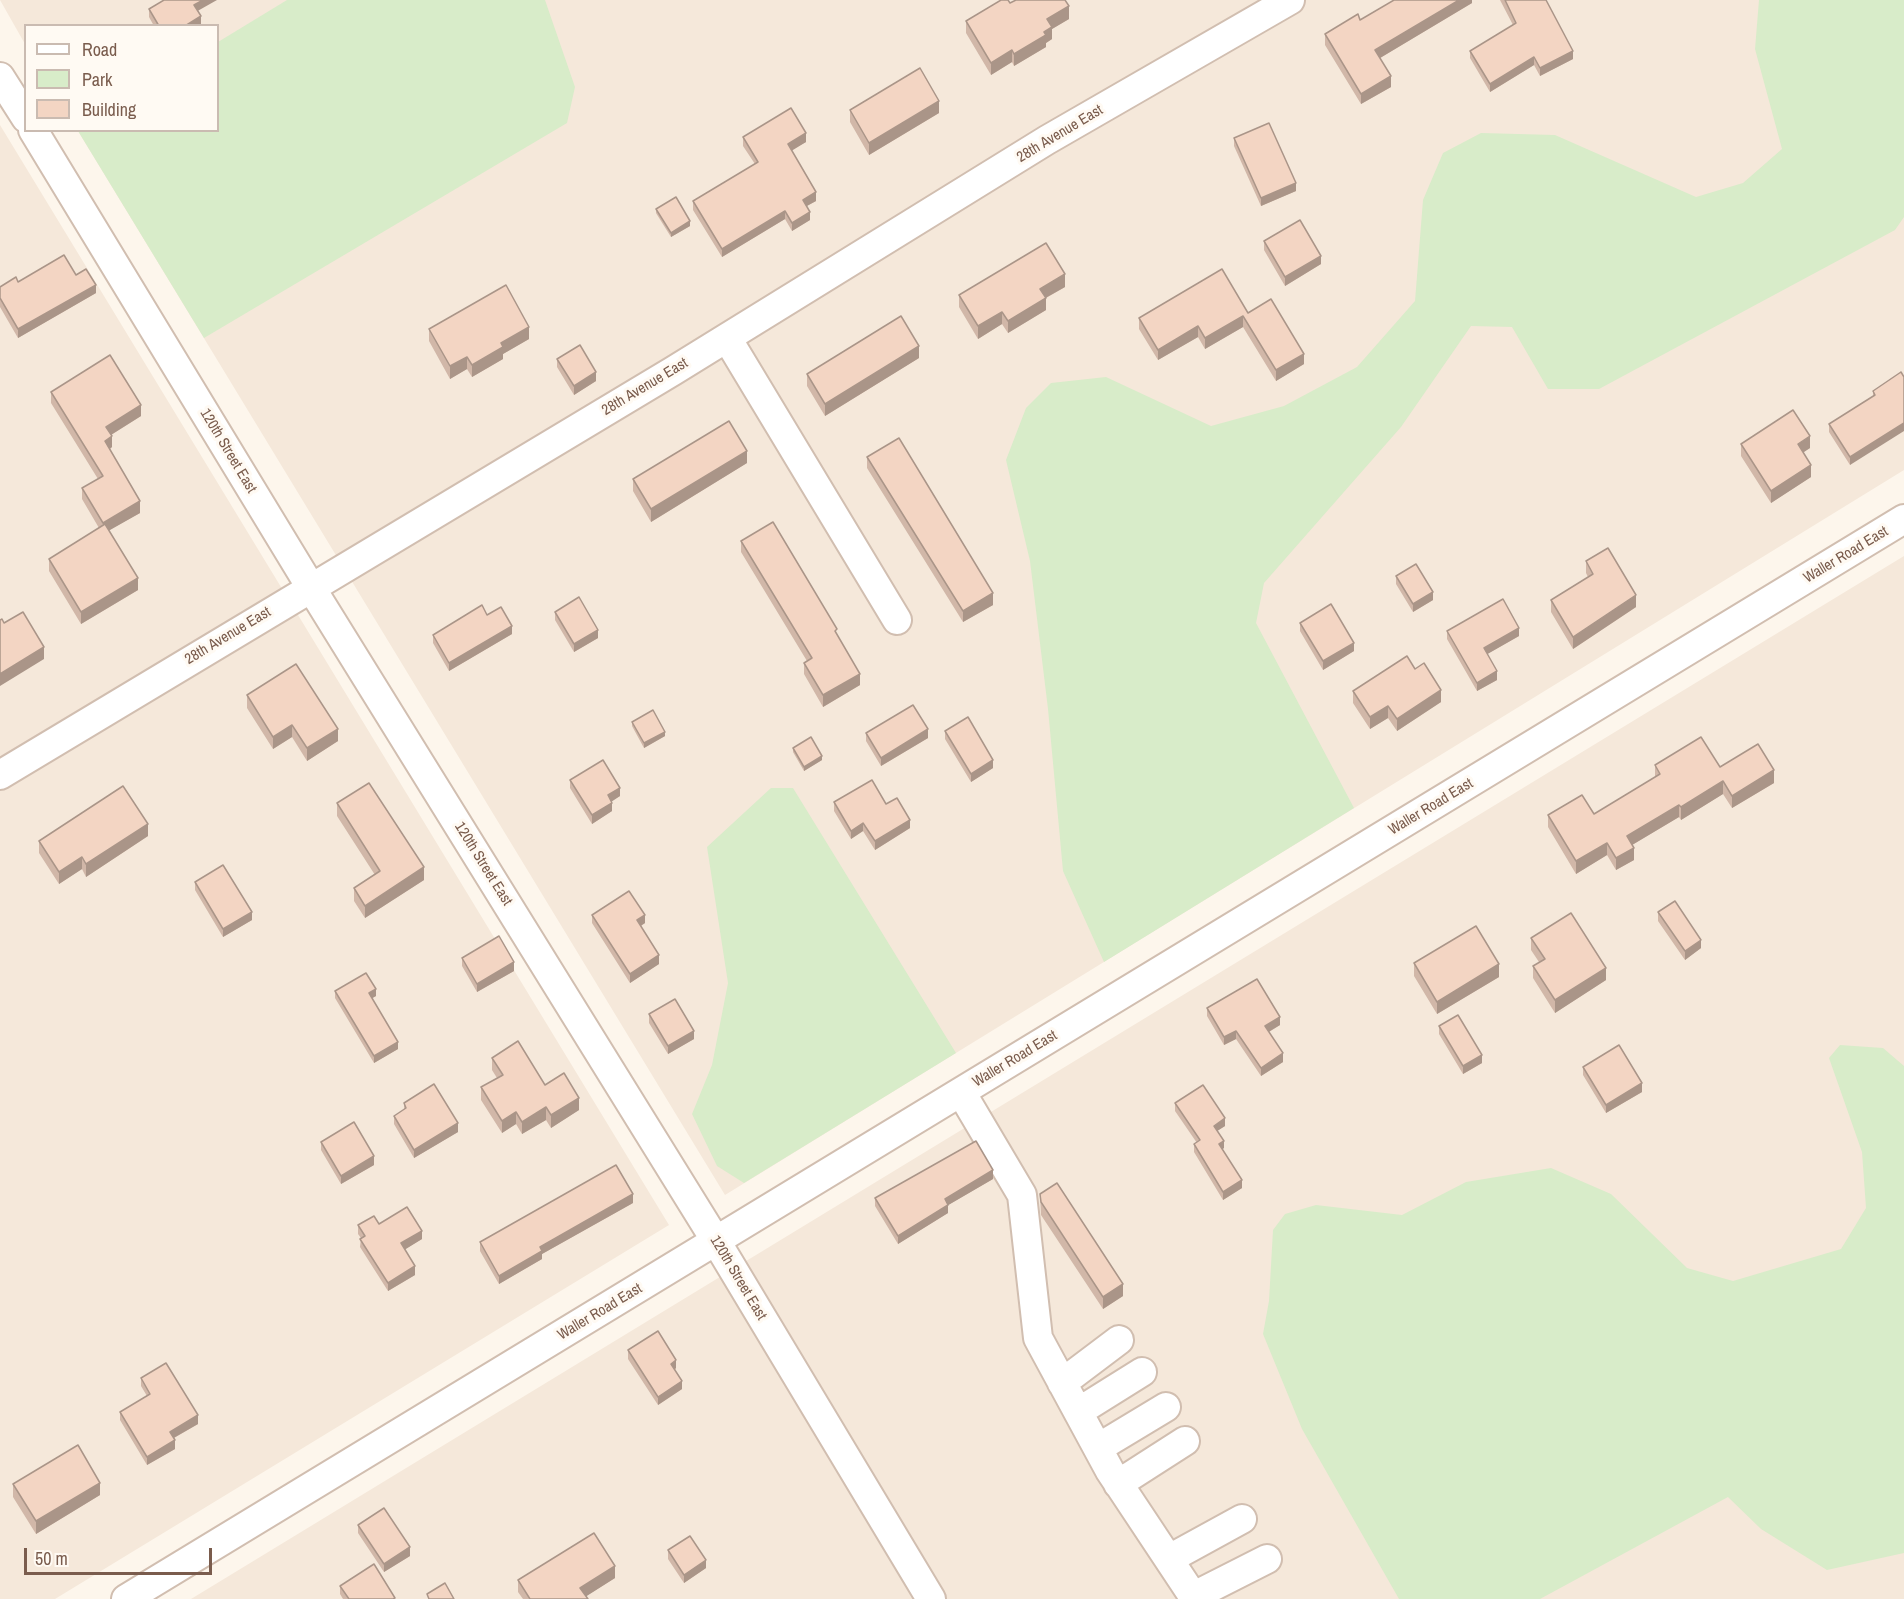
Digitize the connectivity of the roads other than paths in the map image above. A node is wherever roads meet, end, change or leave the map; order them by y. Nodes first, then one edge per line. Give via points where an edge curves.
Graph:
1 (1290, 0) edge
2 (0, 77) edge
3 (24, 115) edge
4 (34, 132) edge
5 (727, 338) junction
6 (1904, 519) edge
7 (310, 586) junction
8 (897, 620) dead end
9 (0, 775) edge
10 (961, 1092) junction
11 (716, 1241) junction
12 (1119, 1340) dead end
13 (1142, 1372) dead end
14 (1062, 1383) junction
15 (1166, 1407) dead end
16 (1078, 1412) junction
17 (1185, 1441) dead end
18 (1098, 1448) junction
19 (1118, 1484) junction
20 (1242, 1519) dead end
21 (1169, 1559) junction
22 (1267, 1559) dead end
23 (1194, 1598) edge
24 (126, 1599) edge
25 (931, 1599) edge

1 - 5 street, 28th Avenue East via 1047,140
2 - 3 street
4 - 7 street, 120th Street East
5 - 7 street, 28th Avenue East
5 - 8 street
6 - 10 street, Waller Road East
7 - 9 street, 28th Avenue East
7 - 11 street, 120th Street East
10 - 11 street, Waller Road East
10 - 14 street via 1022,1194 1038,1338
11 - 24 street, Waller Road East
11 - 25 street, 120th Street East
12 - 14 street
13 - 16 street
14 - 16 street
15 - 18 street
16 - 18 street
17 - 19 street
18 - 19 street
19 - 21 street
20 - 21 street
21 - 23 street
22 - 23 street

